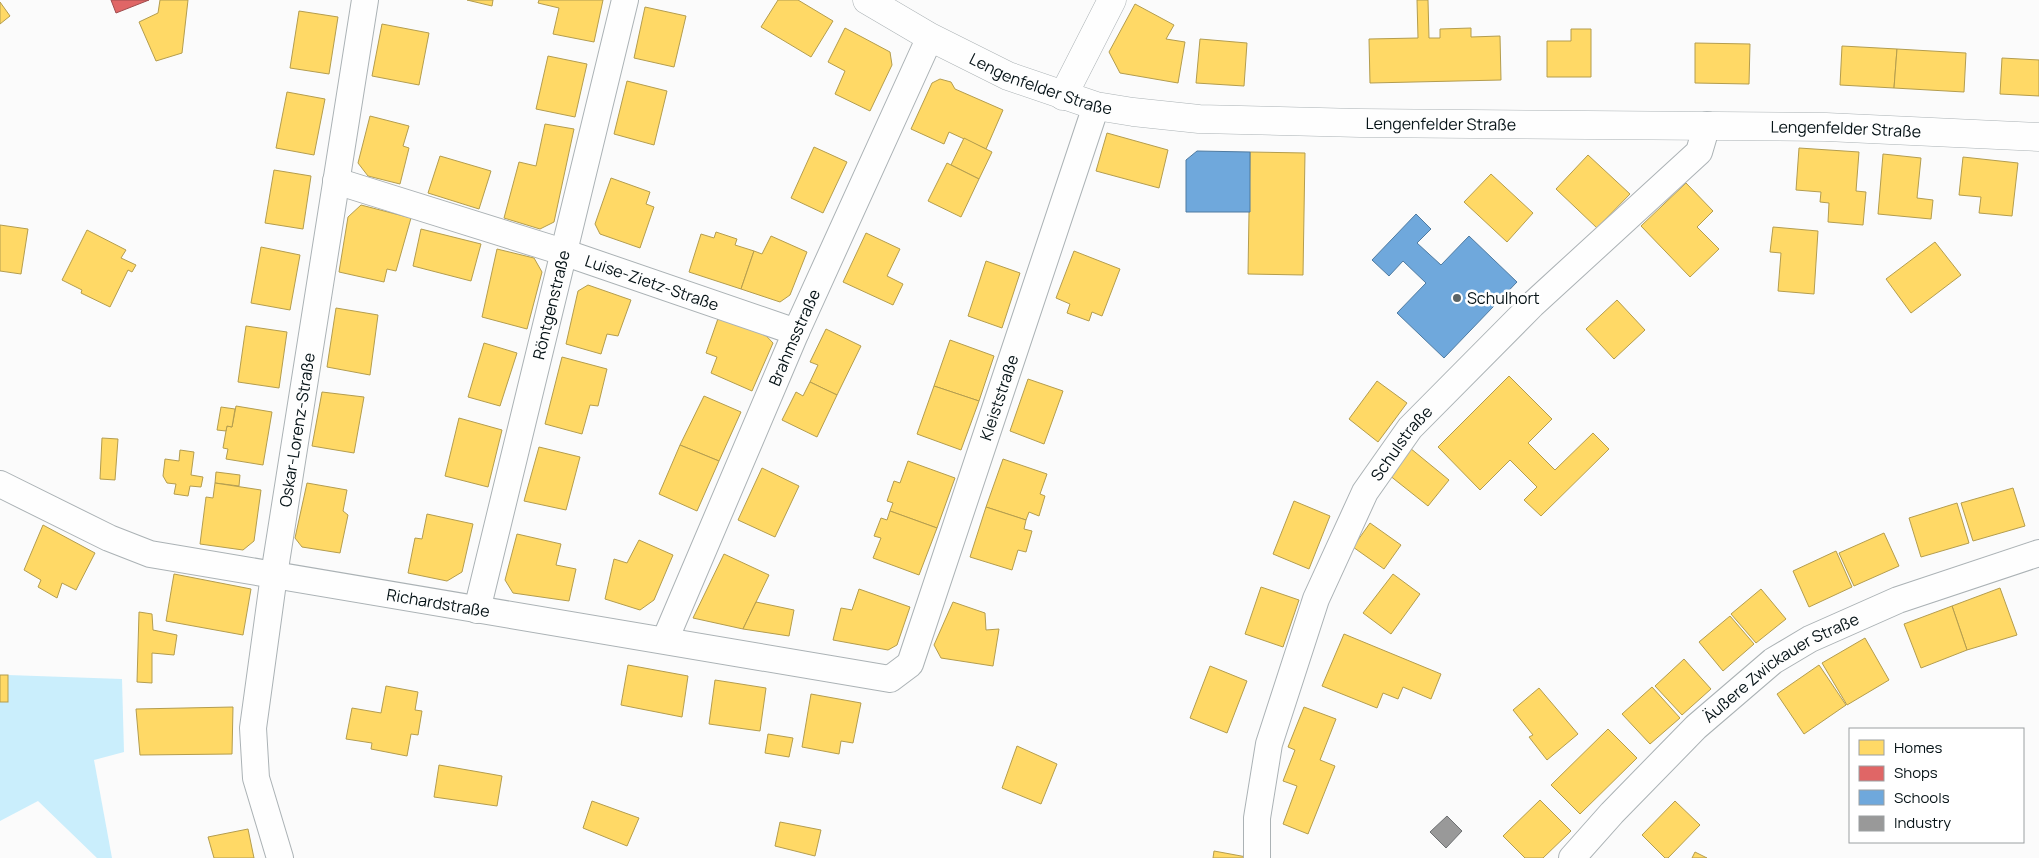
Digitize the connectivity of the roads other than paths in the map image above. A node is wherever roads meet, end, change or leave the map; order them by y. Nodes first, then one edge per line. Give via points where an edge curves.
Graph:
1 (365, 0) edge
2 (625, 0) edge
3 (867, 0) edge
4 (1112, 0) edge
5 (930, 37) junction
6 (1063, 96) junction
7 (1096, 106) junction
8 (1707, 124) junction
9 (2039, 137) edge
10 (336, 181) junction
11 (563, 252) junction
12 (796, 332) junction
13 (0, 484) edge
14 (2039, 553) edge
15 (274, 575) junction
16 (477, 610) junction
17 (665, 640) junction
18 (890, 679) joint
19 (280, 858) edge
20 (1257, 858) edge
21 (1572, 858) edge

1 - 10 street, Oskar-Lorenz-Straße
2 - 11 street, Röntgenstraße
3 - 5 main road, Lengenfelder Straße
4 - 6 main road
5 - 6 main road, Lengenfelder Straße via 1008,76
5 - 12 street, Brahmsstraße
6 - 7 main road, Lengenfelder Straße
7 - 8 main road, Lengenfelder Straße via 1200,119
7 - 18 street, Kleiststraße via 910,664
8 - 9 main road, Lengenfelder Straße
8 - 20 street, Schulstraße via 1700,152 1532,306 1410,428 1365,492 1316,599 1269,744 1257,818
10 - 11 street, Luise-Zietz-Straße
10 - 15 street, Oskar-Lorenz-Straße
11 - 12 street, Luise-Zietz-Straße
11 - 16 street, Röntgenstraße
12 - 17 street, Brahmsstraße
13 - 15 street, Richardstraße via 109,538 150,554
14 - 21 street, Äußere Zwickauer Straße via 1898,600 1810,639 1773,661 1696,727
15 - 16 street, Richardstraße
15 - 19 street, Oskar-Lorenz-Straße via 253,728 256,778
16 - 17 street, Richardstraße
17 - 18 street, Richardstraße

